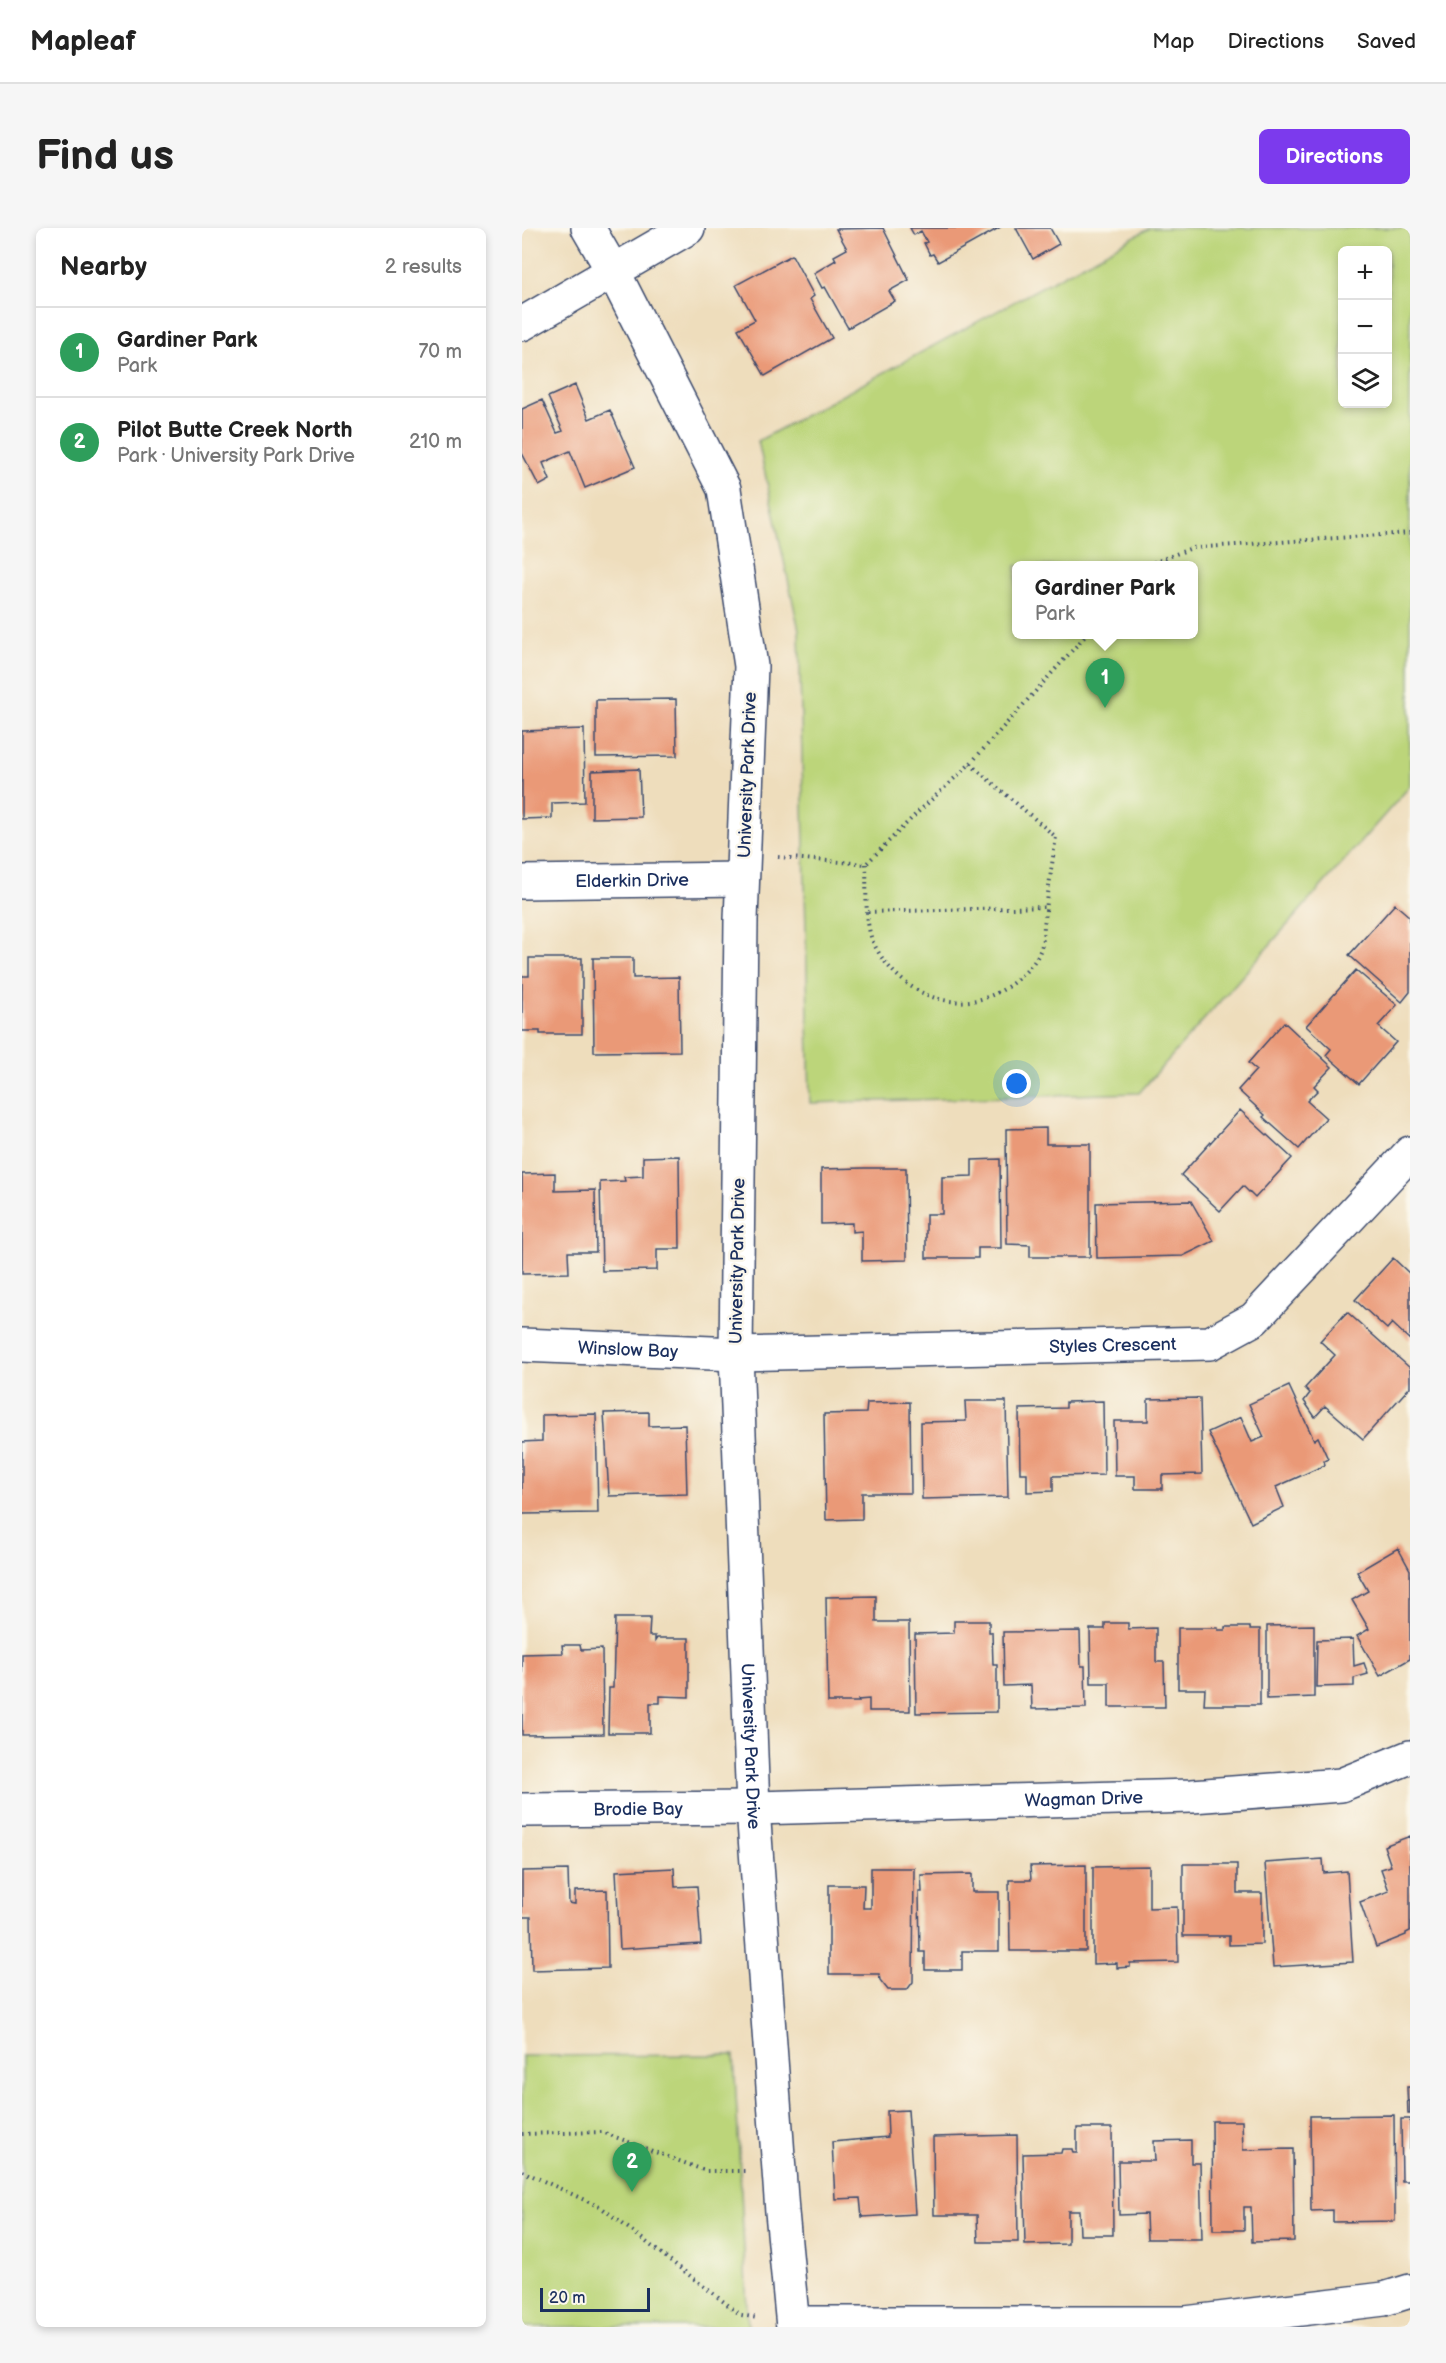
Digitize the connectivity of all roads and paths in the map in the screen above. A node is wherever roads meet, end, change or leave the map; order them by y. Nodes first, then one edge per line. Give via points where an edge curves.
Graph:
1 (588, 228) edge
2 (688, 228) edge
3 (613, 271) junction
4 (522, 324) edge
5 (1410, 533) edge
6 (1157, 561) edge
7 (1082, 639) edge
8 (970, 764) junction
9 (866, 864) junction
10 (743, 867) junction
11 (522, 882) edge
12 (1046, 907) junction
13 (868, 912) junction
14 (1410, 1153) edge
15 (522, 1345) edge
16 (736, 1354) junction
17 (1410, 1757) edge
18 (753, 1808) junction
19 (522, 1810) edge
20 (522, 2134) edge
21 (522, 2171) edge
22 (779, 2171) junction
23 (1410, 2291) edge
24 (793, 2325) edge
25 (1185, 2325) edge

1 - 3 street, University Park Drive
2 - 3 street
3 - 4 street
3 - 10 street, University Park Drive via 724,489 751,666
5 - 6 path via 1192,548
7 - 8 path
8 - 9 path
8 - 12 path via 1056,837
9 - 10 path
9 - 13 path
10 - 11 street, Elderkin Drive
10 - 16 street, University Park Drive
12 - 13 path
12 - 13 path via 1040,952 1020,978 981,1000 957,1002 935,998 911,987 891,969 874,943
14 - 16 street, Styles Crescent via 1254,1319 1210,1343
15 - 16 street, Winslow Bay
16 - 18 street, University Park Drive
17 - 18 street, Wagman Drive via 1341,1785 1192,1796
18 - 19 street, Brodie Bay
18 - 22 street, University Park Drive
20 - 22 path via 602,2132 706,2171
21 - 24 path via 602,2208 741,2315
22 - 24 street, University Park Drive
23 - 25 street via 1384,2299
24 - 25 street

